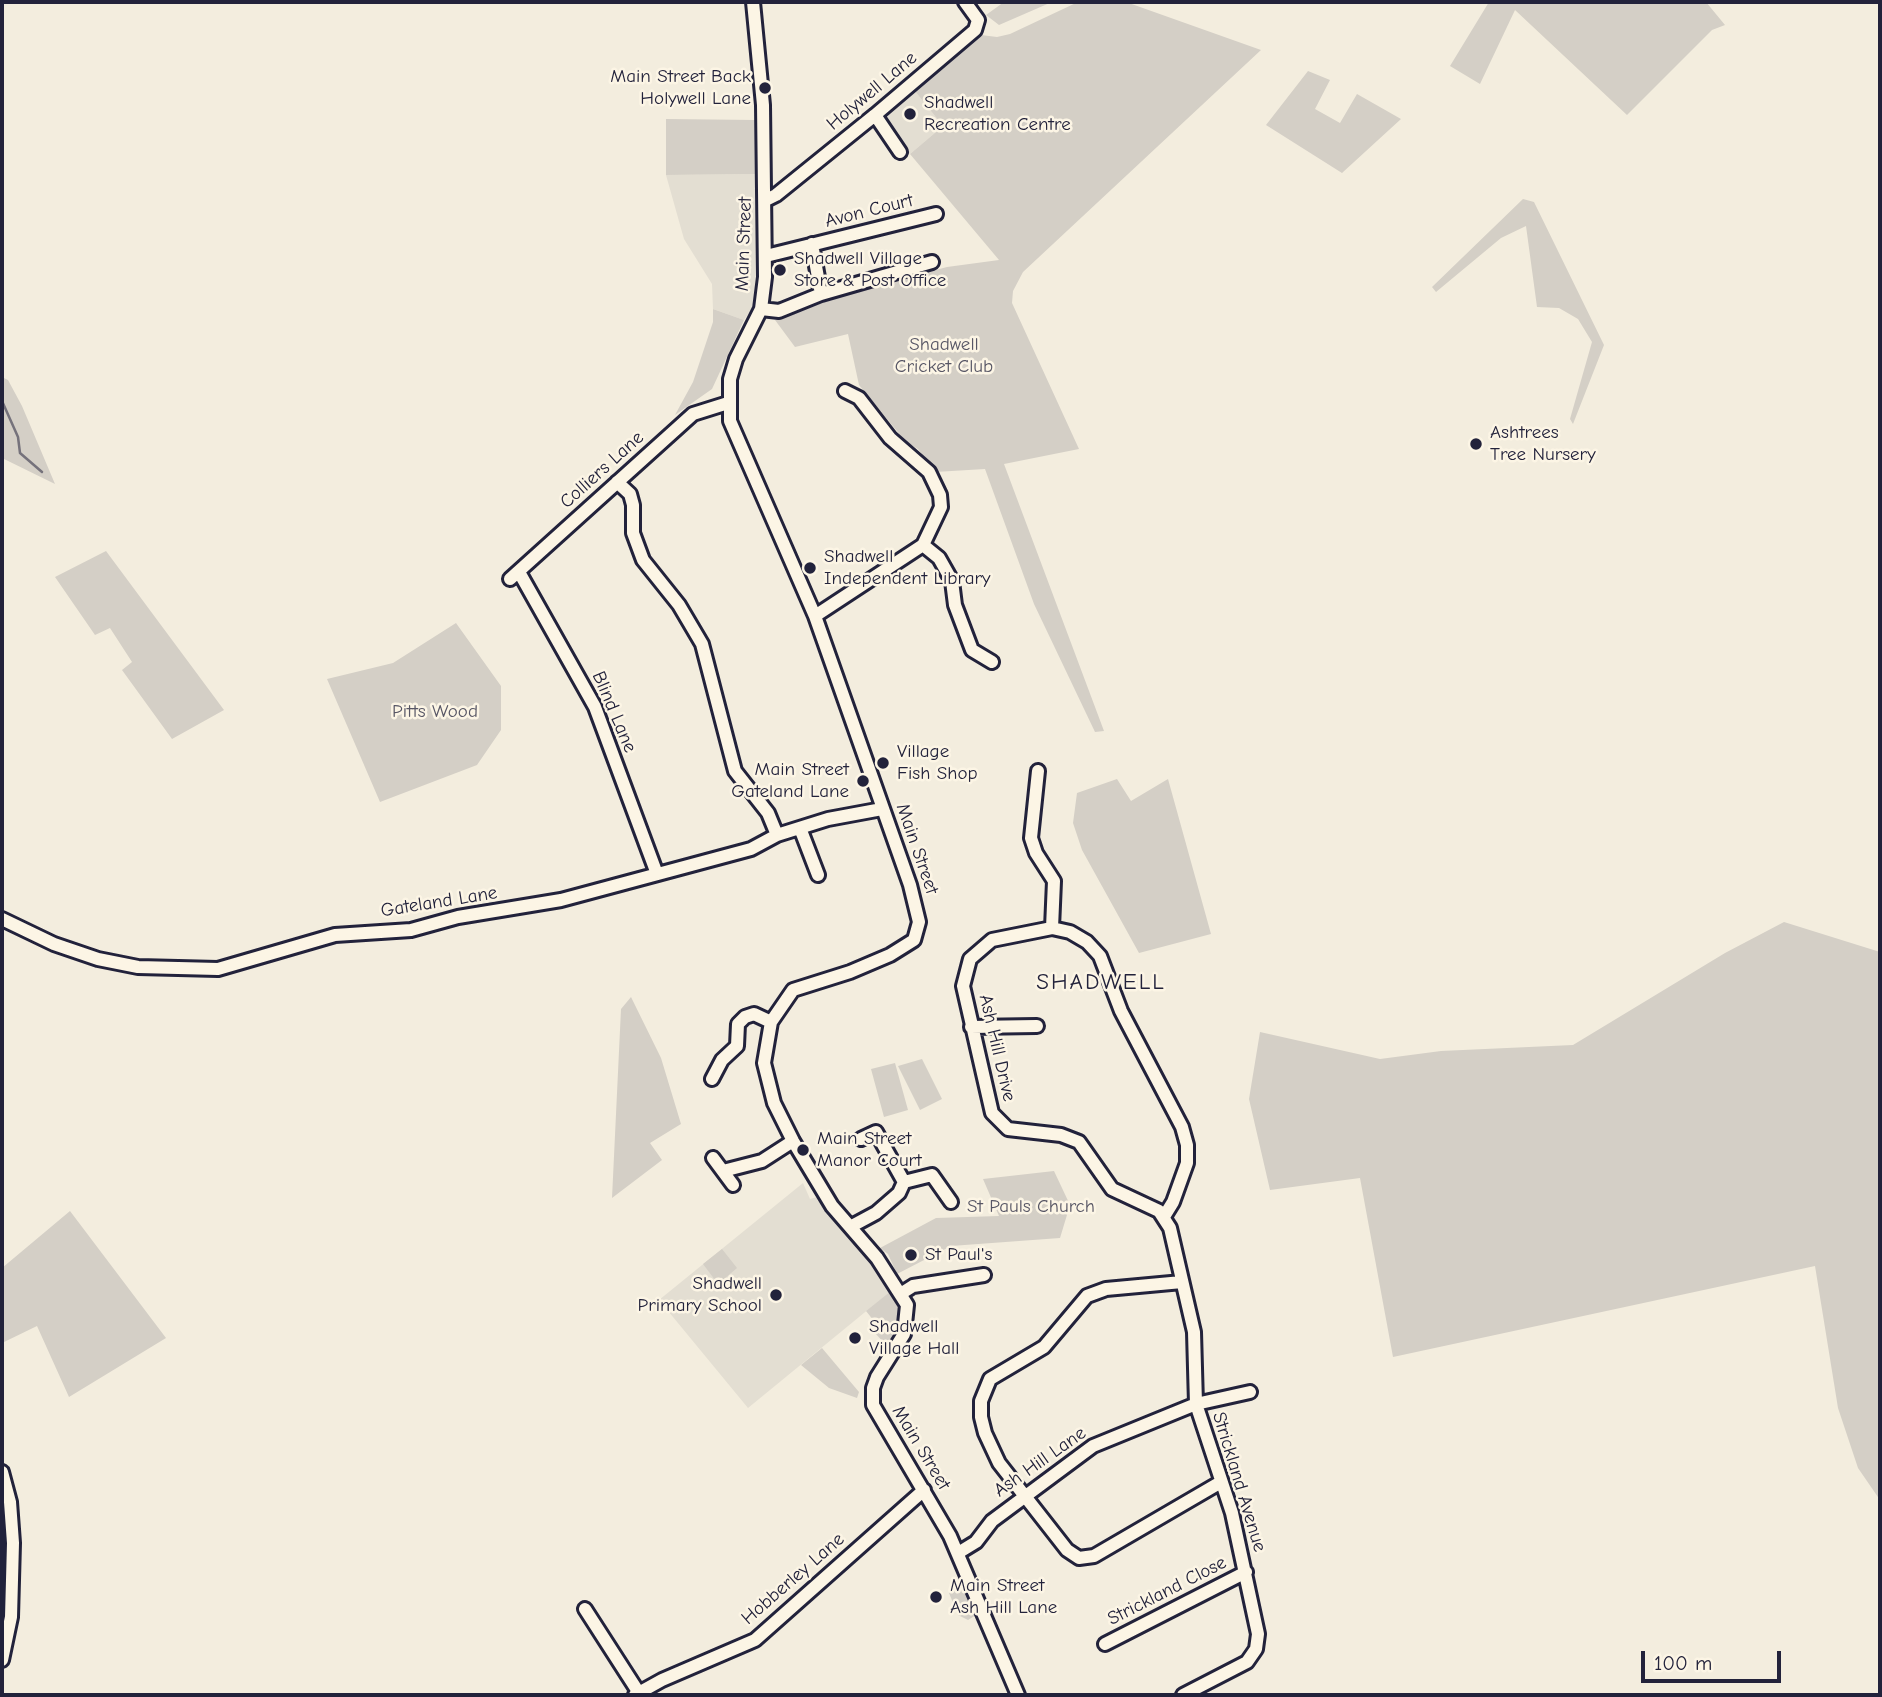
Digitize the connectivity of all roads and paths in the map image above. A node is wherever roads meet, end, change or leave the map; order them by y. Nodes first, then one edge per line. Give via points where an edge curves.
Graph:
1 (753, 2) edge
2 (965, 2) edge
3 (875, 115) junction
4 (900, 152) dead end
5 (766, 200) junction
6 (936, 215) dead end
7 (812, 244) junction
8 (766, 256) junction
9 (932, 262) dead end
10 (821, 294) junction
11 (761, 309) junction
12 (845, 391) dead end
13 (728, 403) junction
14 (617, 481) junction
15 (923, 545) junction
16 (514, 576) joint
17 (815, 617) junction
18 (992, 662) dead end
19 (1038, 771) dead end
20 (882, 808) junction
21 (800, 828) junction
22 (777, 835) junction
23 (657, 874) junction
24 (818, 875) dead end
25 (2, 919) edge
26 (1052, 928) junction
27 (771, 1022) junction
28 (971, 1027) junction
29 (1037, 1027) dead end
30 (713, 1082) dead end
31 (862, 1139) dead end
32 (793, 1141) junction
33 (713, 1158) dead end
34 (723, 1171) junction
35 (904, 1182) junction
36 (733, 1185) dead end
37 (951, 1202) dead end
38 (1165, 1215) junction
39 (850, 1227) junction
40 (984, 1275) dead end
41 (1182, 1282) junction
42 (902, 1293) junction
43 (1250, 1392) dead end
44 (1196, 1404) junction
45 (2, 1472) edge
46 (1221, 1482) junction
47 (924, 1490) junction
48 (1024, 1496) junction
49 (958, 1553) junction
50 (1246, 1572) junction
51 (585, 1609) dead end
52 (1105, 1644) dead end
53 (2, 1660) edge
54 (637, 1694) edge
55 (1018, 1695) edge
56 (1183, 1695) edge

1 - 5 street, Main Street
2 - 3 street, Holywell Lane via 978,20 975,30
3 - 4 street
3 - 5 street, Holywell Lane
5 - 8 street, Main Street
6 - 7 street, Avon Court
7 - 8 street, Avon Court
7 - 10 street, Avon Court
8 - 11 street, Main Street
9 - 10 street
10 - 11 street via 779,312
11 - 13 street, Main Street via 736,359
12 - 15 street via 859,398 890,438 929,472 941,507
13 - 14 street, Colliers Lane via 693,414
13 - 17 street, Main Street via 737,443
14 - 16 street, Colliers Lane
14 - 22 street via 634,505 634,533 643,561 679,605 702,643 735,771 768,813
15 - 17 street
15 - 18 street via 939,558 952,580 955,605 972,650
16 - 23 street, Blind Lane via 595,707
17 - 20 street, Main Street
19 - 26 street via 1031,838 1054,881
20 - 21 street, Gateland Lane
20 - 27 street, Main Street via 918,909 918,934 871,964 793,990
21 - 22 street, Gateland Lane
21 - 24 street
22 - 23 street, Gateland Lane via 751,849
23 - 25 street, Gateland Lane via 530,907 458,917 411,930 311,940 218,969 138,967 98,959
26 - 28 street, Ash Hill Drive via 992,940 970,959 963,986
26 - 38 street via 1070,932 1100,956 1126,1022 1182,1127 1187,1163
27 - 30 street via 754,1014 738,1024 737,1046 722,1060
27 - 32 street, Main Street via 765,1063 768,1083
28 - 29 street
28 - 38 street, Ash Hill Drive via 988,1102 999,1122 1019,1132 1071,1137 1086,1149 1117,1194
31 - 35 street via 876,1132
32 - 34 street via 762,1161
32 - 39 street, Main Street
33 - 34 street
34 - 36 street
35 - 37 street via 932,1175
35 - 39 street via 899,1193 876,1213
38 - 41 street
39 - 42 street, Main Street
40 - 42 street via 914,1286
41 - 44 street via 1195,1343
41 - 48 street via 1096,1292 1077,1305 1044,1347 990,1379 981,1401 985,1433 999,1463
42 - 47 street, Main Street via 907,1323 877,1377 872,1397 883,1425
43 - 44 street, Ash Hill Lane
44 - 46 street, Strickland Avenue
44 - 48 street, Ash Hill Lane via 1093,1446
45 - 53 street via 13,1543 11,1617
46 - 48 street via 1087,1558 1066,1550
46 - 50 street, Strickland Avenue
47 - 49 street, Main Street
47 - 54 street, Hobberley Lane via 755,1640
48 - 49 street, Ash Hill Lane
49 - 55 street, Main Street
50 - 52 street, Strickland Close
50 - 56 street, Strickland Avenue via 1258,1634 1256,1649 1247,1662
51 - 54 street

